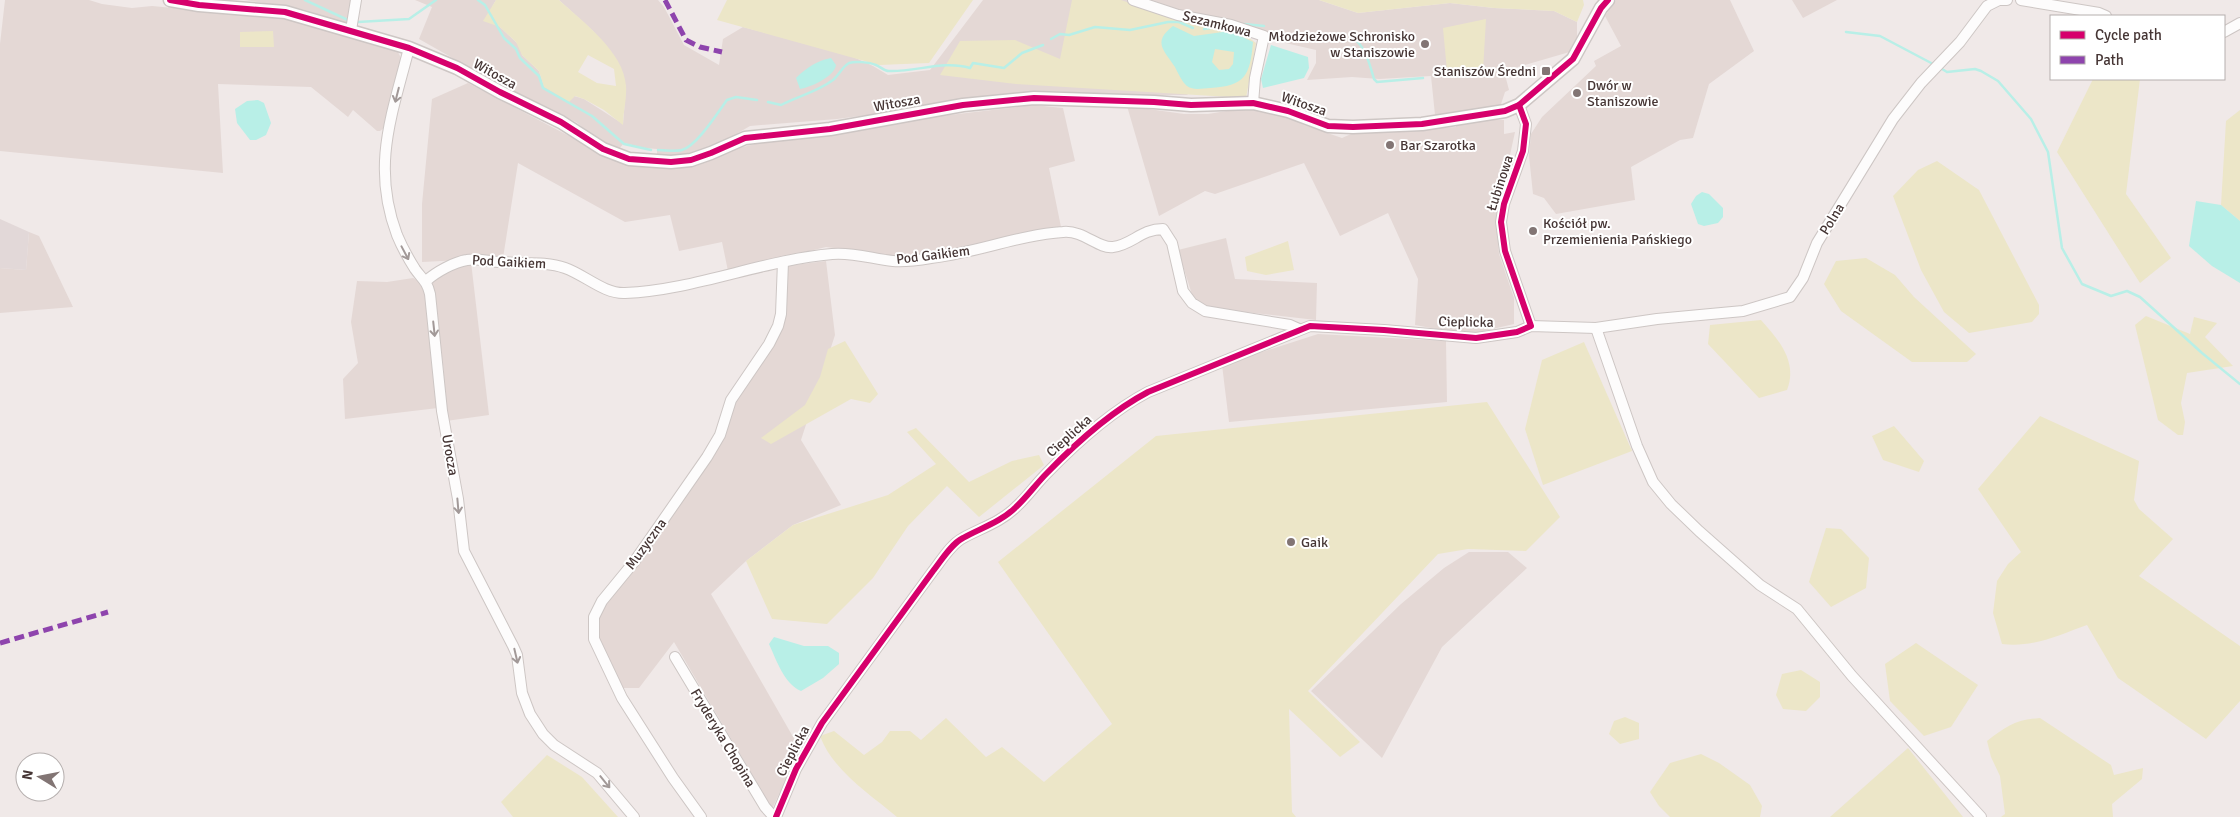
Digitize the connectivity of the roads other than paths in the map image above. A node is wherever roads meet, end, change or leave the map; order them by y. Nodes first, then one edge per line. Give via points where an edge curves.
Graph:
1 (170, 0) edge
2 (356, 0) edge
3 (1133, 0) edge
4 (1608, 0) edge
5 (2007, 0) edge
6 (2021, 0) edge
7 (239, 3) edge
8 (2104, 15) edge
9 (2240, 23) edge
10 (351, 30) junction
11 (2225, 31) edge
12 (409, 48) junction
13 (1254, 103) junction
14 (1520, 105) junction
15 (783, 262) junction
16 (426, 281) junction
17 (1531, 326) junction
18 (1596, 328) junction
19 (1300, 329) junction
20 (675, 657) dead end
21 (634, 817) edge
22 (701, 817) edge
23 (775, 817) edge
24 (1981, 817) edge

1 - 7 street, Witosza via 199,5
2 - 10 street
3 - 13 street, Sezamkowa via 1178,15 1264,36 1255,78
4 - 14 street, Witosza via 1574,58
5 - 18 street, Polna via 1986,6 1960,42 1892,119 1817,242 1803,278 1790,297 1743,311
6 - 8 street
7 - 10 street, Witosza
9 - 11 street
10 - 12 street, Witosza
12 - 13 street, Witosza via 457,68 561,122 603,148 629,159 654,162 691,160 745,138 830,129 963,105 1034,98 1191,105
12 -> 16 street, Urocza via 386,138 384,175 398,236 411,264
13 - 14 street, Witosza via 1328,126 1353,128 1432,122 1506,111
14 - 17 street, Łubinowa via 1526,124 1523,151 1501,222 1505,251
15 - 16 street, Pod Gaikiem via 687,284 626,293 616,292 568,269 548,264 468,259
15 - 19 street, Pod Gaikiem via 845,253 893,261 931,258 1065,231 1079,233 1112,248 1148,230 1163,229 1172,243 1183,291 1192,304 1206,311 1290,324
15 - 22 street, Muzyczna via 781,314 769,344 731,400 720,435 707,457 634,562 602,601 594,617 594,639 622,698
16 -> 21 street, Urocza via 464,551 517,655 522,694 530,714 554,745 598,773
17 - 18 street, Polna
17 - 19 street, Cieplicka via 1517,332 1476,338 1327,326
18 - 24 street via 1637,446 1654,482 1671,504 1760,585 1797,609 1852,676
19 - 23 street, Cieplicka via 1126,404 1047,472 1016,508 998,521 962,538 932,572 822,723 796,769
20 - 23 street, Fryderyka Chopina via 764,808

